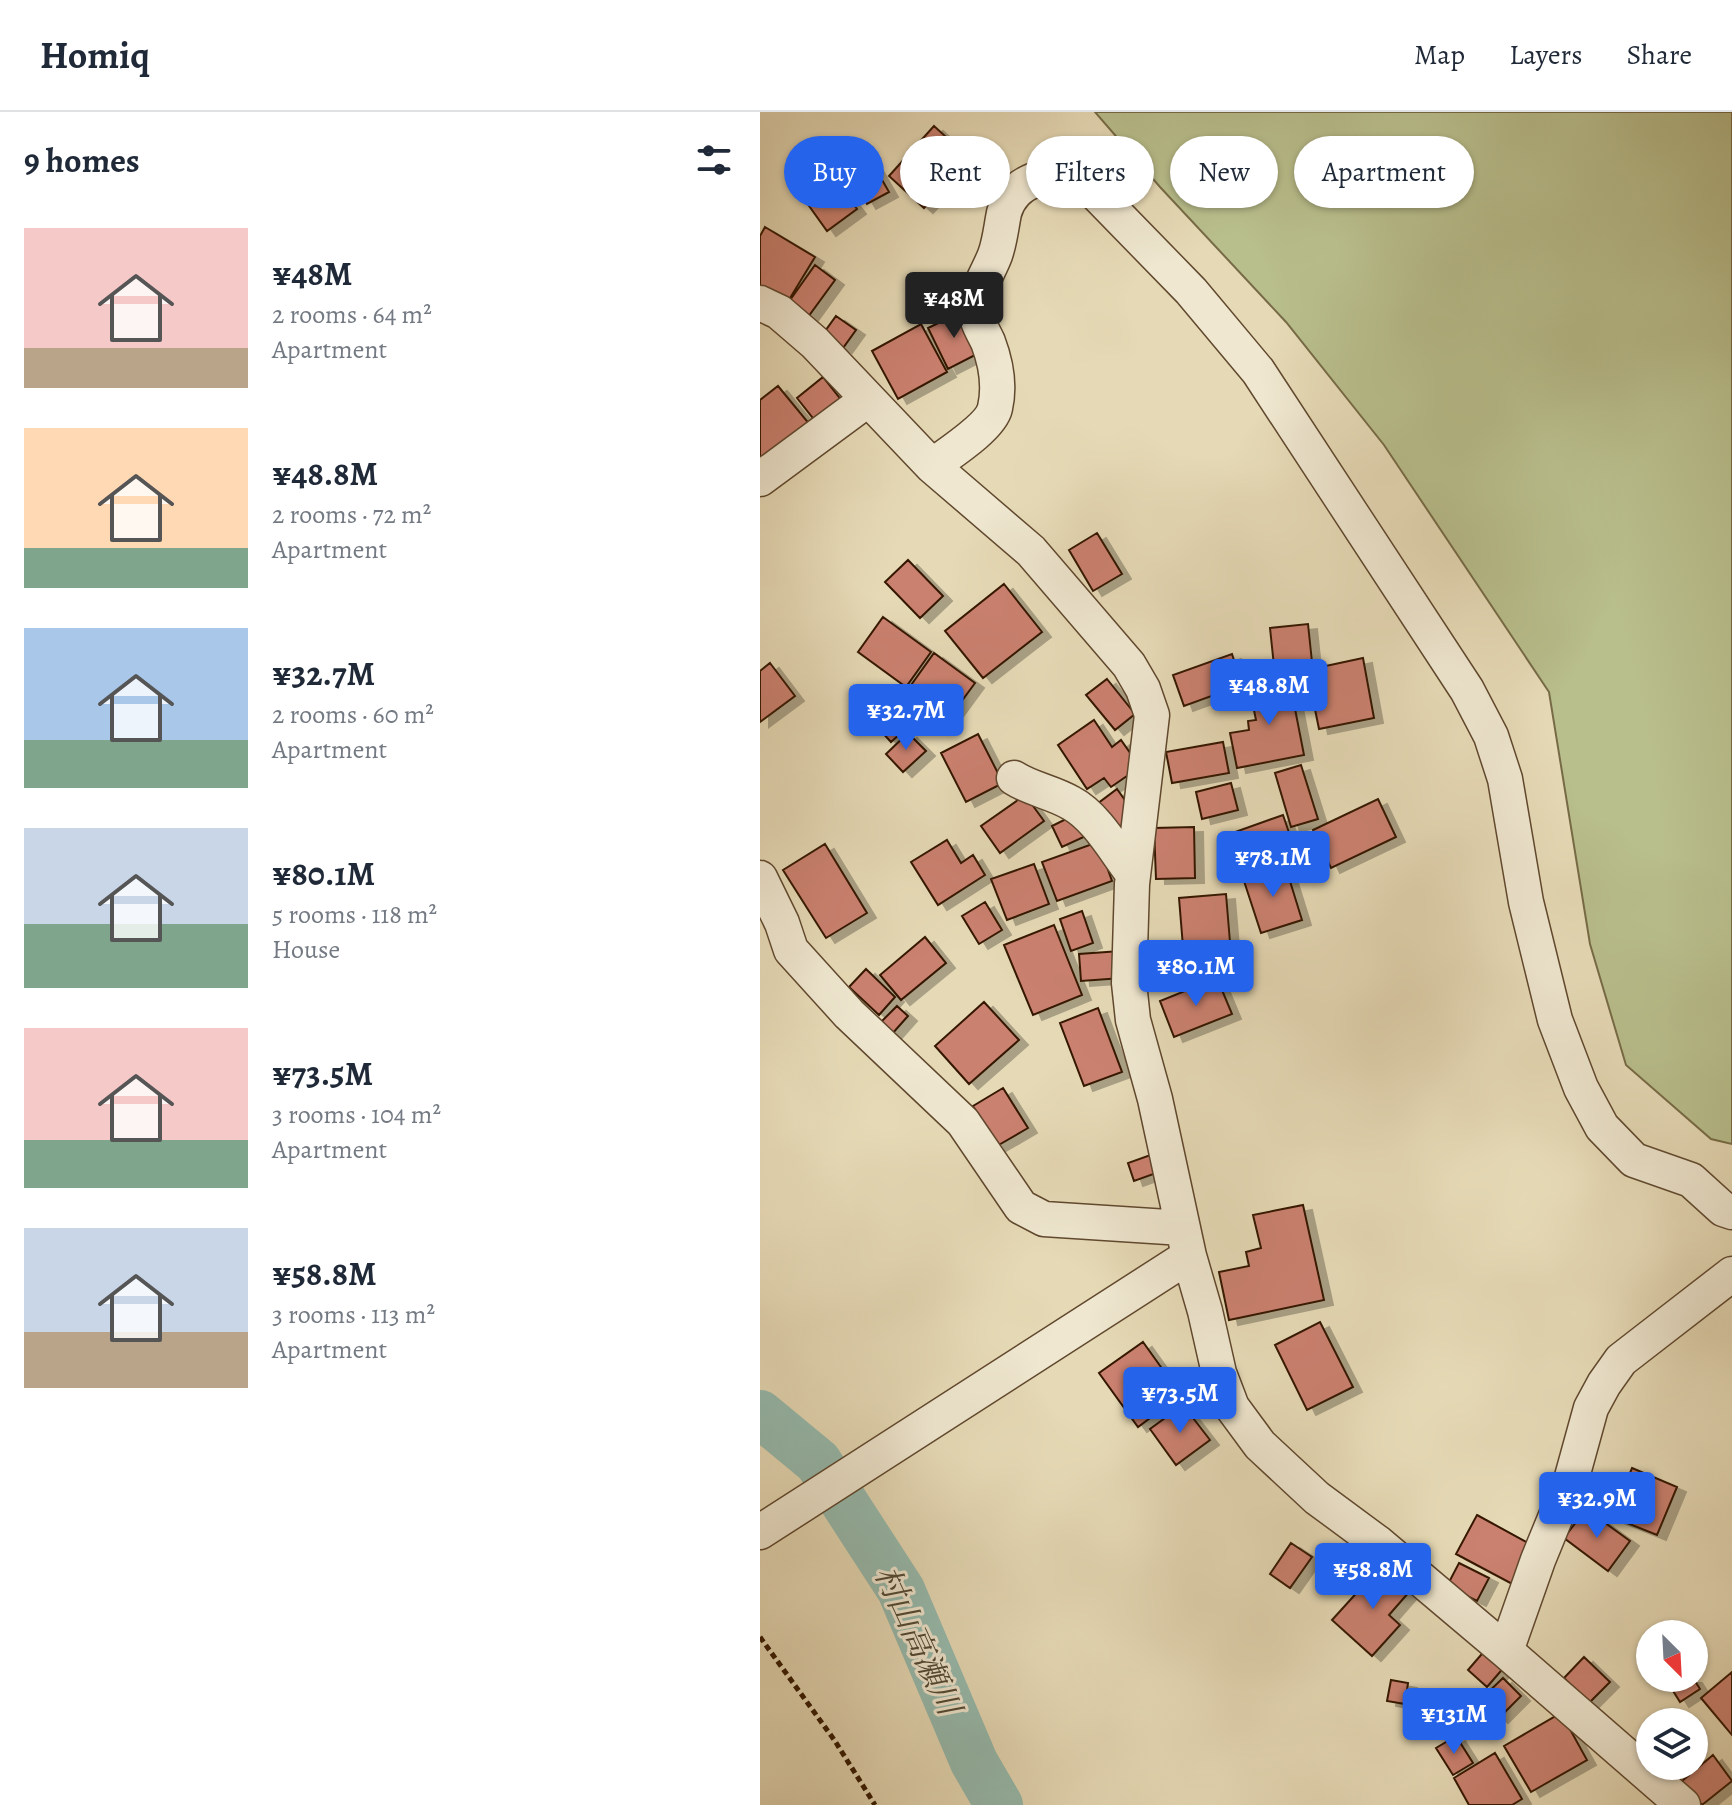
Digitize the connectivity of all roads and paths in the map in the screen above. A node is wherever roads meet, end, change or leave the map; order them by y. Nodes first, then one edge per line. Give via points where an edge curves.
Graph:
1 (760, 303) edge
2 (867, 400) junction
3 (932, 466) junction
4 (760, 479) edge
5 (1014, 778) dead end
6 (1133, 874) junction
7 (760, 878) edge
8 (1732, 1212) edge
9 (1186, 1242) junction
10 (1732, 1274) edge
11 (760, 1532) edge
12 (760, 1637) edge
13 (1506, 1651) junction
14 (875, 1805) edge
15 (1683, 1805) edge

1 - 2 street via 815,343
2 - 3 street
2 - 4 street
3 - 6 street via 1031,551 1121,655 1143,689 1152,715
3 - 8 street via 995,411 998,377 976,306 1005,210 1019,189 1040,177 1079,176 1191,291 1258,371 1467,690 1491,736 1505,779 1526,902 1555,1020 1602,1127 1634,1160 1691,1180
5 - 6 street via 1074,804
6 - 9 street via 1133,1020
7 - 9 street via 791,950 849,1014 963,1122 1021,1207 1044,1219
9 - 11 street via 944,1415
9 - 13 street via 1219,1373 1232,1407 1260,1445 1317,1498
10 - 13 street via 1621,1360 1604,1384
12 - 14 path
13 - 15 street

